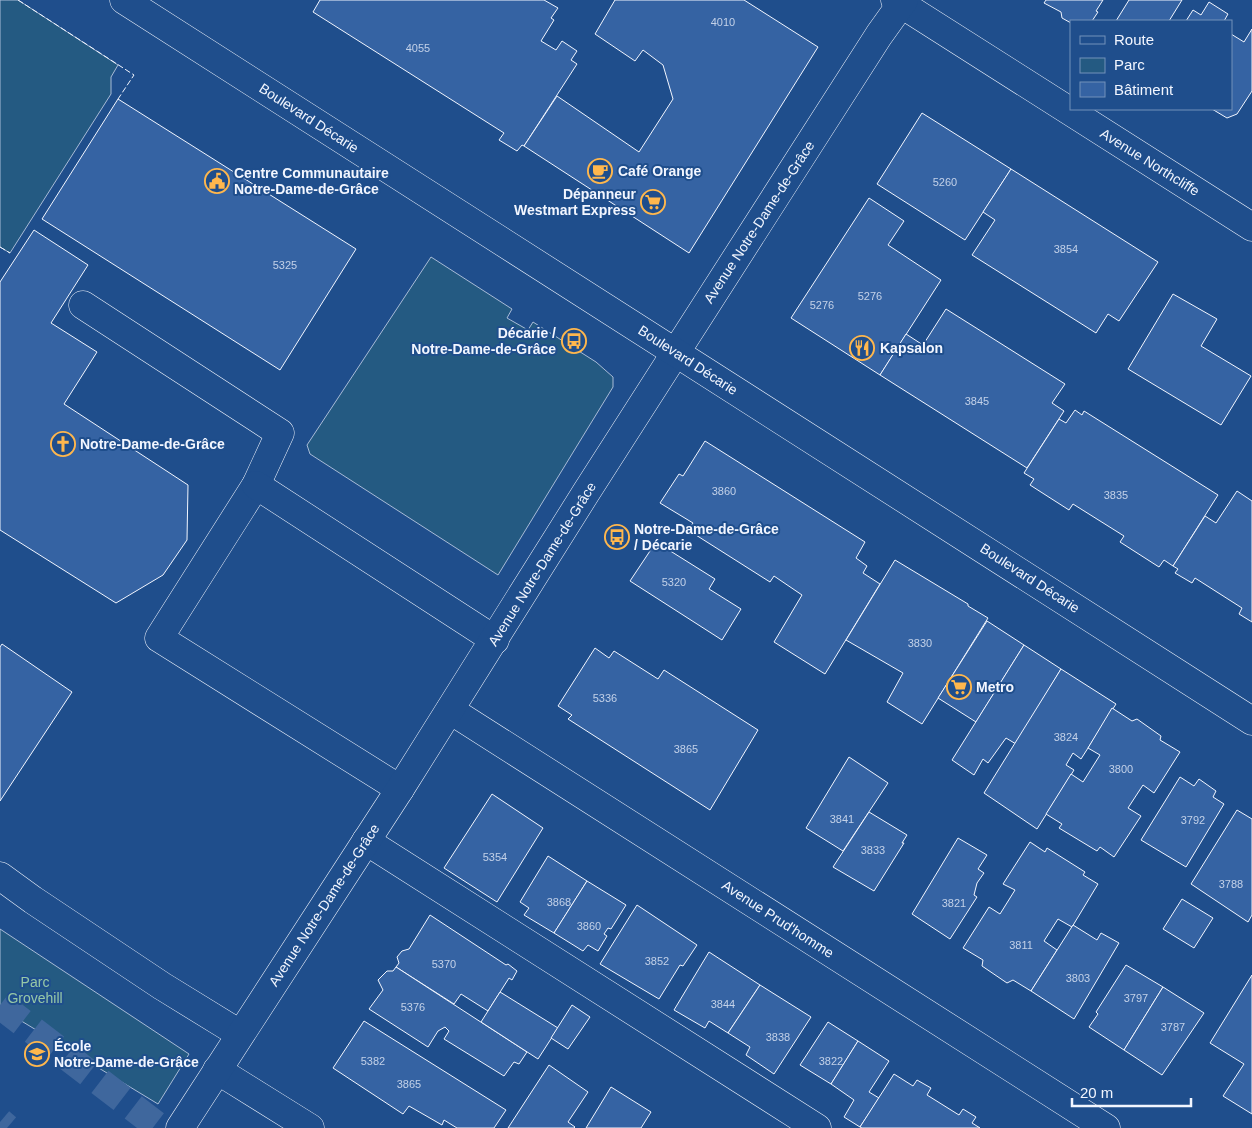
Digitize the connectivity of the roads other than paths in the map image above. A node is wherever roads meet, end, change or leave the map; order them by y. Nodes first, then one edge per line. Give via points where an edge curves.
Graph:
1 (124, 0) edge
2 (900, 1) edge
3 (1252, 227) edge
4 (83, 306) dead end
5 (677, 352) junction
6 (256, 485) junction
7 (495, 640) junction
8 (450, 710) junction
9 (1252, 721) edge
10 (400, 789) junction
11 (366, 842) junction
12 (0, 876) edge
13 (240, 1034) junction
14 (217, 1070) junction
15 (180, 1128) edge
16 (310, 1128) edge
17 (817, 1128) edge
18 (1106, 1128) edge

1 - 5 street, Boulevard Décarie
2 - 3 street, Avenue Northcliffe
2 - 5 street, Avenue Notre-Dame-de-Grâce
4 - 6 street via 280,432
5 - 7 street, Avenue Notre-Dame-de-Grâce
5 - 9 street, Boulevard Décarie
6 - 7 street
6 - 10 street via 159,638
7 - 8 street, Avenue Notre-Dame-de-Grâce
8 - 10 street, Avenue Notre-Dame-de-Grâce
8 - 18 street, Avenue Prud'homme
10 - 11 street, Avenue Notre-Dame-de-Grâce
11 - 13 street, Avenue Notre-Dame-de-Grâce
11 - 17 street
12 - 13 street via 162,986
13 - 14 street, Avenue Notre-Dame-de-Grâce
14 - 15 street, Avenue Notre-Dame-de-Grâce
14 - 16 street

